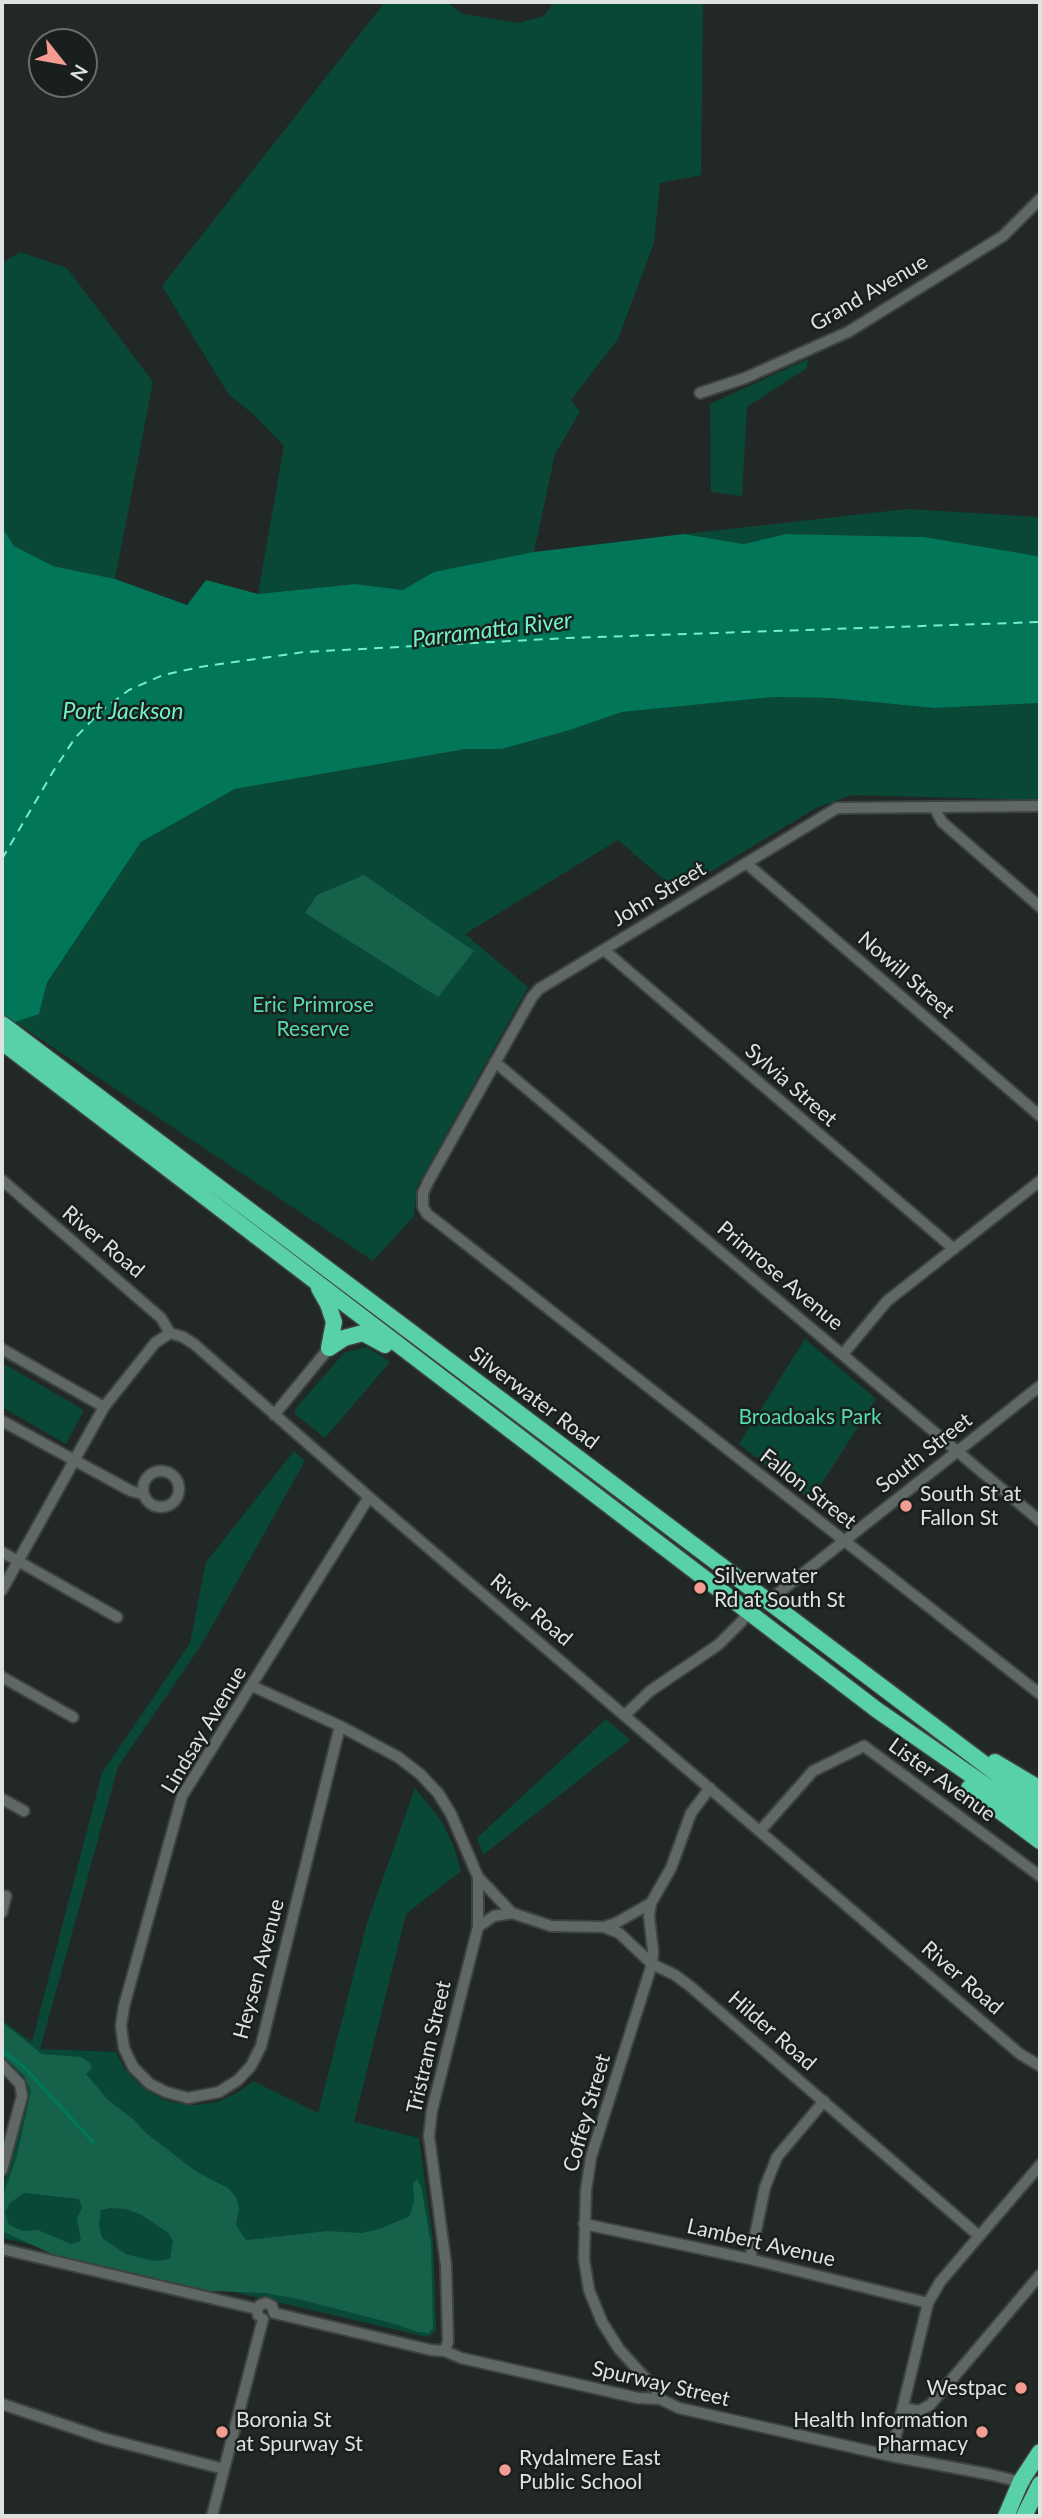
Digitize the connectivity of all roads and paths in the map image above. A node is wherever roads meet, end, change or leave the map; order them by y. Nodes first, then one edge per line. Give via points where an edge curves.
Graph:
1 (1040, 200) edge
2 (700, 393) dead end
3 (1040, 806) edge
4 (934, 807) junction
5 (746, 863) junction
6 (1040, 907) edge
7 (604, 950) junction
8 (2, 1024) edge
9 (2, 1042) edge
10 (495, 1062) junction
11 (46, 1067) junction
12 (1040, 1116) edge
13 (2, 1180) edge
14 (1040, 1181) edge
15 (423, 1207) joint
16 (954, 1249) junction
17 (312, 1277) junction
18 (170, 1333) junction
19 (328, 1348) junction
20 (2, 1349) edge
21 (843, 1354) junction
22 (1040, 1386) edge
23 (468, 1399) junction
24 (104, 1407) junction
25 (274, 1415) junction
26 (2, 1421) edge
27 (957, 1451) junction
28 (74, 1461) junction
29 (143, 1494) dead end
30 (369, 1497) junction
31 (1040, 1519) edge
32 (843, 1542) junction
33 (2, 1552) edge
34 (18, 1561) junction
35 (2, 1590) edge
36 (767, 1602) junction
37 (748, 1612) junction
38 (117, 1617) dead end
39 (2, 1677) edge
40 (252, 1686) junction
41 (1040, 1695) edge
42 (625, 1716) junction
43 (73, 1717) dead end
44 (895, 1724) junction
45 (340, 1726) junction
46 (952, 1740) junction
47 (710, 1788) junction
48 (1040, 1788) edge
49 (2, 1799) edge
50 (1040, 1806) edge
51 (24, 1811) dead end
52 (1040, 1823) edge
53 (760, 1831) junction
54 (1040, 1840) edge
55 (1040, 1875) edge
56 (478, 1877) junction
57 (6, 1896) dead end
58 (651, 1903) junction
59 (2, 1912) edge
60 (512, 1913) junction
61 (478, 1927) junction
62 (604, 1927) junction
63 (652, 1964) junction
64 (124, 2048) joint
65 (2, 2065) edge
66 (1040, 2066) edge
67 (824, 2101) junction
68 (6, 2139) edge
69 (1040, 2165) edge
70 (2, 2170) edge
71 (584, 2224) junction
72 (979, 2236) junction
73 (2, 2249) edge
74 (750, 2259) junction
75 (1040, 2275) edge
76 (928, 2303) junction
77 (265, 2314) junction
78 (444, 2351) junction
79 (660, 2399) junction
80 (2, 2404) edge
81 (903, 2408) junction
82 (1040, 2452) edge
83 (891, 2456) junction
84 (224, 2469) junction
85 (1021, 2481) junction
86 (1039, 2488) edge
87 (212, 2516) edge
88 (1006, 2516) edge
89 (1024, 2516) edge

1 - 2 street, Grand Avenue via 1003,236 848,332
3 - 4 street, John Street
4 - 5 street, John Street via 837,808
4 - 6 street via 942,822
5 - 7 street, John Street
5 - 12 street, Nowill Street
7 - 10 street, John Street via 539,989
7 - 16 street, Sylvia Street
8 - 11 highway, Silverwater Road
9 - 11 highway, Silverwater Road
10 - 15 street, John Street via 428,1182
10 - 21 street, Primrose Avenue
11 - 17 highway, Silverwater Road
11 - 36 highway, Silverwater Road
13 - 18 street, River Road via 161,1318
14 - 16 street
15 - 32 street, Fallon Street
16 - 21 street via 887,1301
17 - 19 highway via 332,1313 334,1332
17 - 23 highway, Silverwater Road
18 - 24 street via 155,1343
18 - 25 street, River Road via 194,1344
19 - 23 highway via 353,1334 371,1336 455,1397
19 - 25 street
20 - 24 street
21 - 27 street, Primrose Avenue
22 - 27 street, South Street
23 - 37 highway, Silverwater Road
24 - 28 street
25 - 30 street, River Road
26 - 28 street
27 - 31 street, Primrose Avenue
27 - 32 street, South Street
28 - 29 street
28 - 34 street
30 - 40 street, Lindsay Avenue
30 - 42 street, River Road
32 - 36 street, South Street
32 - 41 street, Fallon Street
33 - 34 street
34 - 35 street
34 - 38 street
36 - 46 highway, Silverwater Road
37 - 42 street via 718,1644 659,1685
37 - 44 highway, Silverwater Road
39 - 43 street
40 - 45 street
40 - 64 street, Lindsay Avenue via 182,1796 124,2006
42 - 47 street, River Road
44 - 52 highway, Silverwater Road
44 - 54 highway via 909,1743
45 - 56 street via 398,1757 438,1793
45 - 64 street, Heysen Avenue via 261,2046 251,2066 219,2092 188,2098 150,2084 133,2067
46 - 48 highway
46 - 50 highway, Silverwater Road
47 - 53 street, River Road
47 - 58 street via 691,1813 671,1868
49 - 51 street
53 - 55 street, Lister Avenue via 813,1771 864,1746
53 - 66 street, River Road via 1020,2054
56 - 60 street
56 - 61 street, Tristram Street
57 - 59 street
58 - 62 street
58 - 63 street, Coffey Street
60 - 61 street via 494,1916
60 - 62 street via 551,1926
61 - 78 street, Tristram Street via 429,2136 446,2265 449,2340
62 - 63 street, Hilder Road via 628,1940
63 - 67 street, Hilder Road via 691,1987
63 - 71 street, Coffey Street via 591,2157
65 - 68 street via 20,2084 22,2096
67 - 72 street, Hilder Road
67 - 74 street via 776,2157
68 - 70 street
69 - 72 street
71 - 74 street, Lambert Avenue
71 - 79 street, Coffey Street via 585,2270 602,2322
72 - 76 street
73 - 77 street, Spurway Street
74 - 76 street, Lambert Avenue
75 - 81 street via 930,2404 919,2411
76 - 81 street
77 - 78 street, Spurway Street
77 - 84 street
78 - 79 street, Spurway Street via 638,2398
79 - 83 street, Spurway Street
80 - 84 street via 103,2438
81 - 83 street
82 - 85 highway
83 - 85 street, Spurway Street
84 - 87 street
85 - 86 street, Spurway Street
85 - 88 highway
86 - 89 highway

